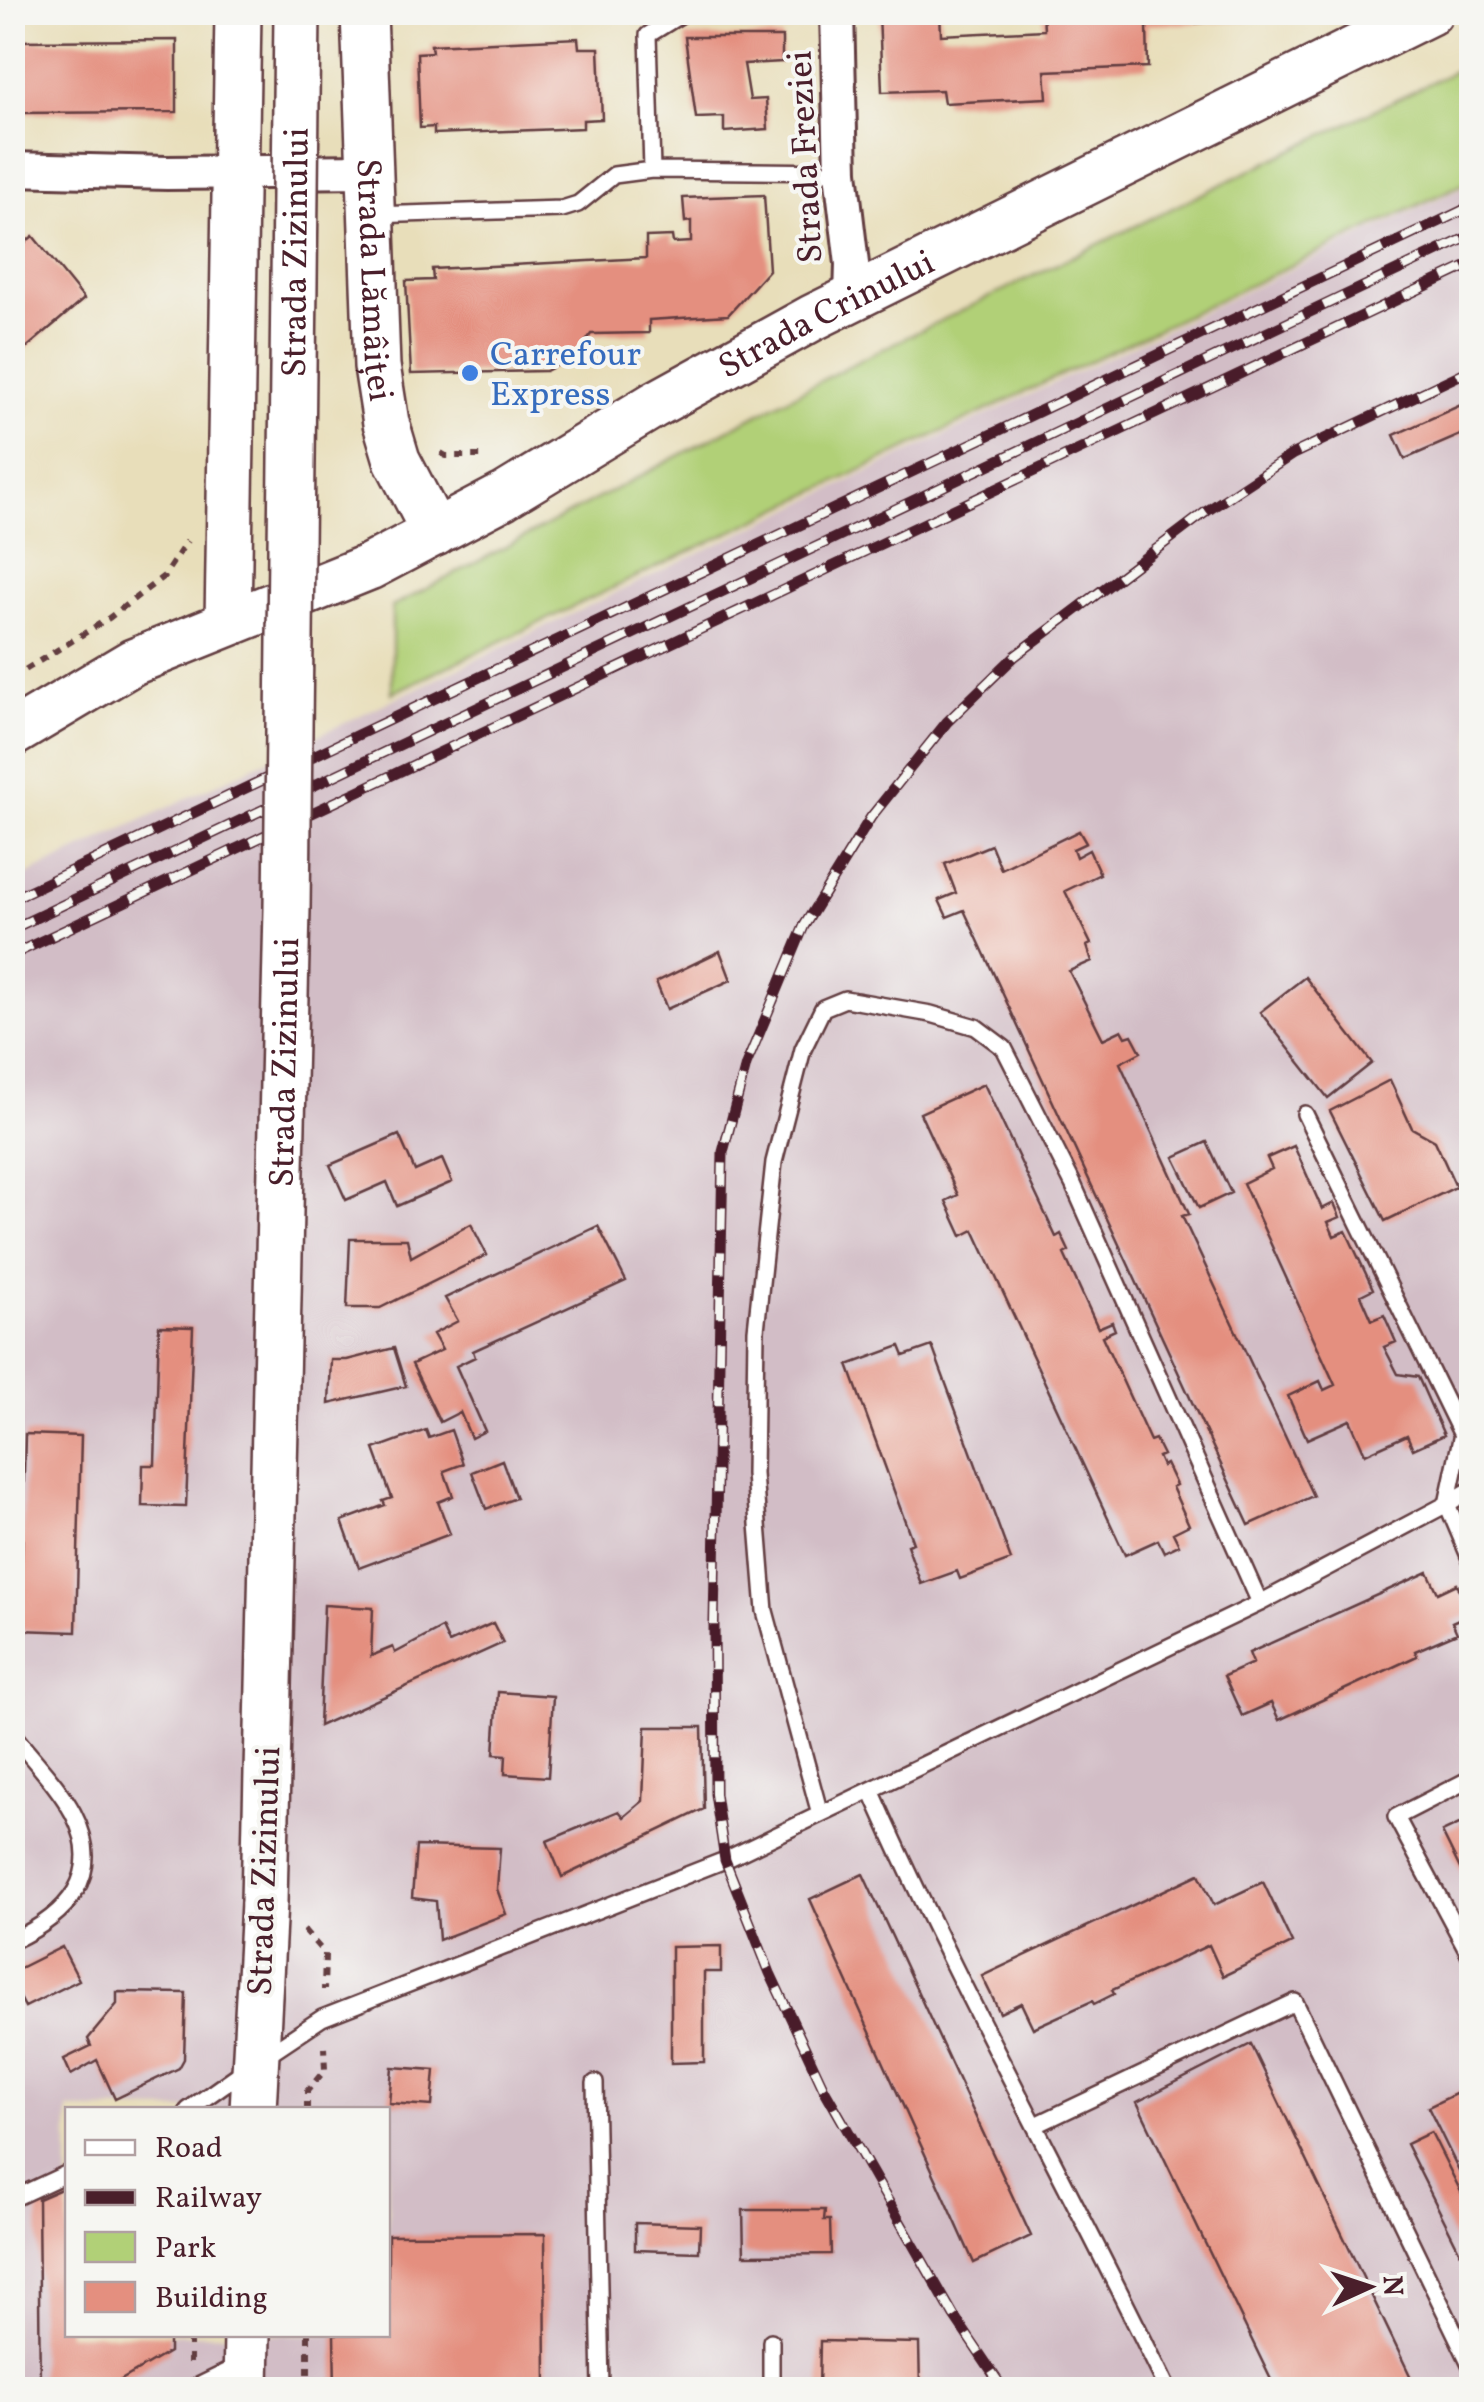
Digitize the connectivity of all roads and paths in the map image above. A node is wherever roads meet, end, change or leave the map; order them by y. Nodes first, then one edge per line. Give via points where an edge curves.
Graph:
1 (238, 12) edge
2 (297, 12) edge
3 (364, 12) edge
4 (685, 12) edge
5 (837, 12) edge
6 (1430, 12) edge
7 (12, 169) edge
8 (652, 170) junction
9 (238, 172) junction
10 (841, 172) junction
11 (370, 193) junction
12 (852, 298) junction
13 (434, 449) dead end
14 (495, 451) dead end
15 (435, 533) junction
16 (187, 540) dead end
17 (228, 622) junction
18 (12, 678) edge
19 (12, 734) edge
20 (1304, 1114) dead end
21 (1472, 1388) edge
22 (1462, 1434) junction
23 (1472, 1489) edge
24 (1448, 1504) junction
25 (1472, 1564) edge
26 (1260, 1604) junction
27 (12, 1733) edge
28 (1472, 1778) edge
29 (871, 1790) junction
30 (820, 1814) junction
31 (12, 1940) edge
32 (1472, 1959) edge
33 (254, 2064) junction
34 (595, 2084) dead end
35 (192, 2107) edge
36 (252, 2107) edge
37 (1036, 2125) junction
38 (65, 2174) edge
39 (12, 2199) edge
40 (308, 2337) edge
41 (770, 2341) dead end
42 (246, 2362) edge
43 (1472, 2368) edge
44 (190, 2390) edge
45 (308, 2390) edge
46 (601, 2390) edge
47 (771, 2390) edge
48 (1168, 2390) edge

1 - 9 street, Strada Zizinului
2 - 33 street, Strada Zizinului, bridge via 287,909 264,1902
3 - 11 street, Strada Lămâiței
4 - 8 lane via 648,34
5 - 10 street, Strada Freziei
6 - 12 street, Strada Crinului
7 - 9 street, Strada Zizinului
8 - 10 lane
8 - 11 lane via 614,175 578,204 562,208
9 - 11 street
9 - 17 street, Strada Zizinului
10 - 12 street, Strada Freziei
11 - 15 street, Strada Lămâiței via 376,366 386,424
12 - 15 street, Strada Crinului
13 - 14 path via 478,458
15 - 17 street, Strada Crinului via 369,567
16 - 18 path via 164,576
17 - 19 street, Strada Crinului via 133,662
20 - 22 lane
21 - 22 lane
22 - 24 lane
23 - 24 lane
24 - 25 lane
24 - 26 lane
26 - 29 lane
26 - 30 lane via 1073,1184 1004,1048 976,1027 931,1014 845,999 823,1008 803,1048 774,1162 756,1330 754,1474 766,1611
27 - 31 lane via 72,1811 84,1851 68,1904 42,1927
28 - 32 lane via 1396,1817
29 - 30 lane
29 - 37 lane
30 - 33 lane via 725,1860 322,2018
33 - 35 lane
33 - 36 street, Strada Zizinului
34 - 46 lane
37 - 43 lane via 1295,2002
37 - 48 lane
38 - 39 lane
40 - 45 path
41 - 47 lane
42 - 44 lane

